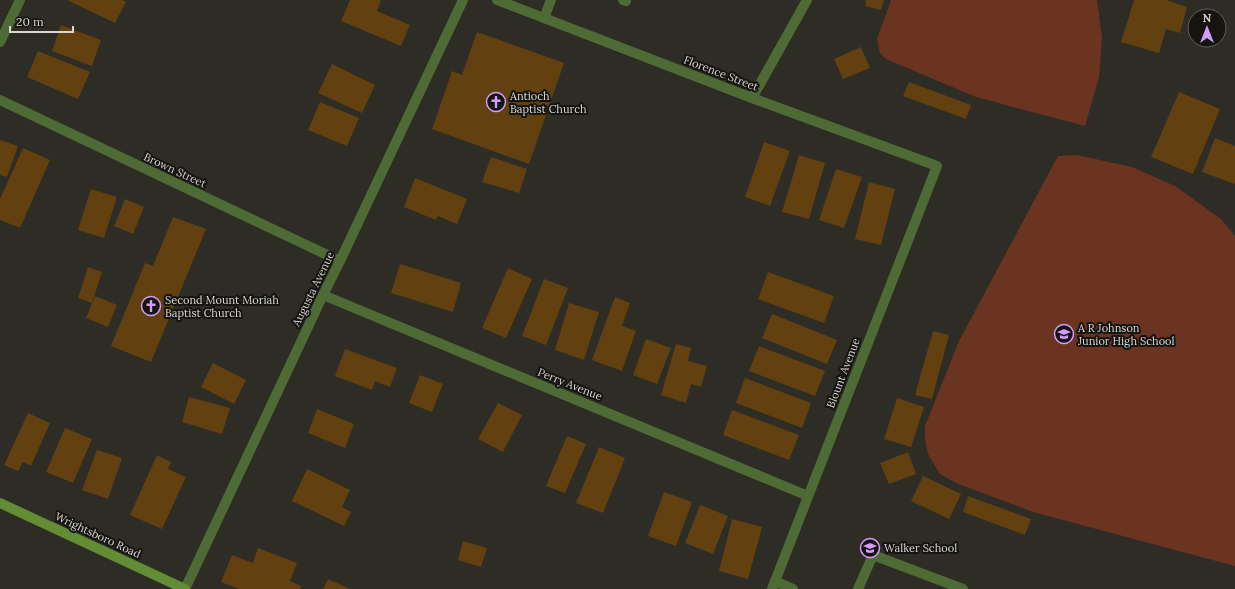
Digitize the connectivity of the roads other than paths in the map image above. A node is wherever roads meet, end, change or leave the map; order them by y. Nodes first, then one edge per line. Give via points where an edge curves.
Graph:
1 (20, 0) edge
2 (463, 0) edge
3 (497, 0) edge
4 (551, 0) edge
5 (807, 0) edge
6 (544, 18) junction
7 (0, 42) edge
8 (752, 98) junction
9 (0, 100) edge
10 (937, 166) joint
11 (340, 261) junction
12 (323, 295) junction
13 (808, 496) junction
14 (0, 503) edge
15 (774, 585) edge
16 (185, 589) edge
17 (793, 589) edge
18 (858, 589) edge
19 (963, 589) edge

1 - 7 street
2 - 11 street, Augusta Avenue
3 - 6 street, Florence Street
4 - 6 street
5 - 8 street
6 - 8 street, Florence Street
8 - 10 street, Florence Street
9 - 11 street, Brown Street
10 - 13 street, Blount Avenue
11 - 12 street, Augusta Avenue
12 - 13 street, Perry Avenue
12 - 16 street, Augusta Avenue
13 - 15 street, Blount Avenue
14 - 16 street, Wrightsboro Road
15 - 17 street
18 - 19 street via 874,555

